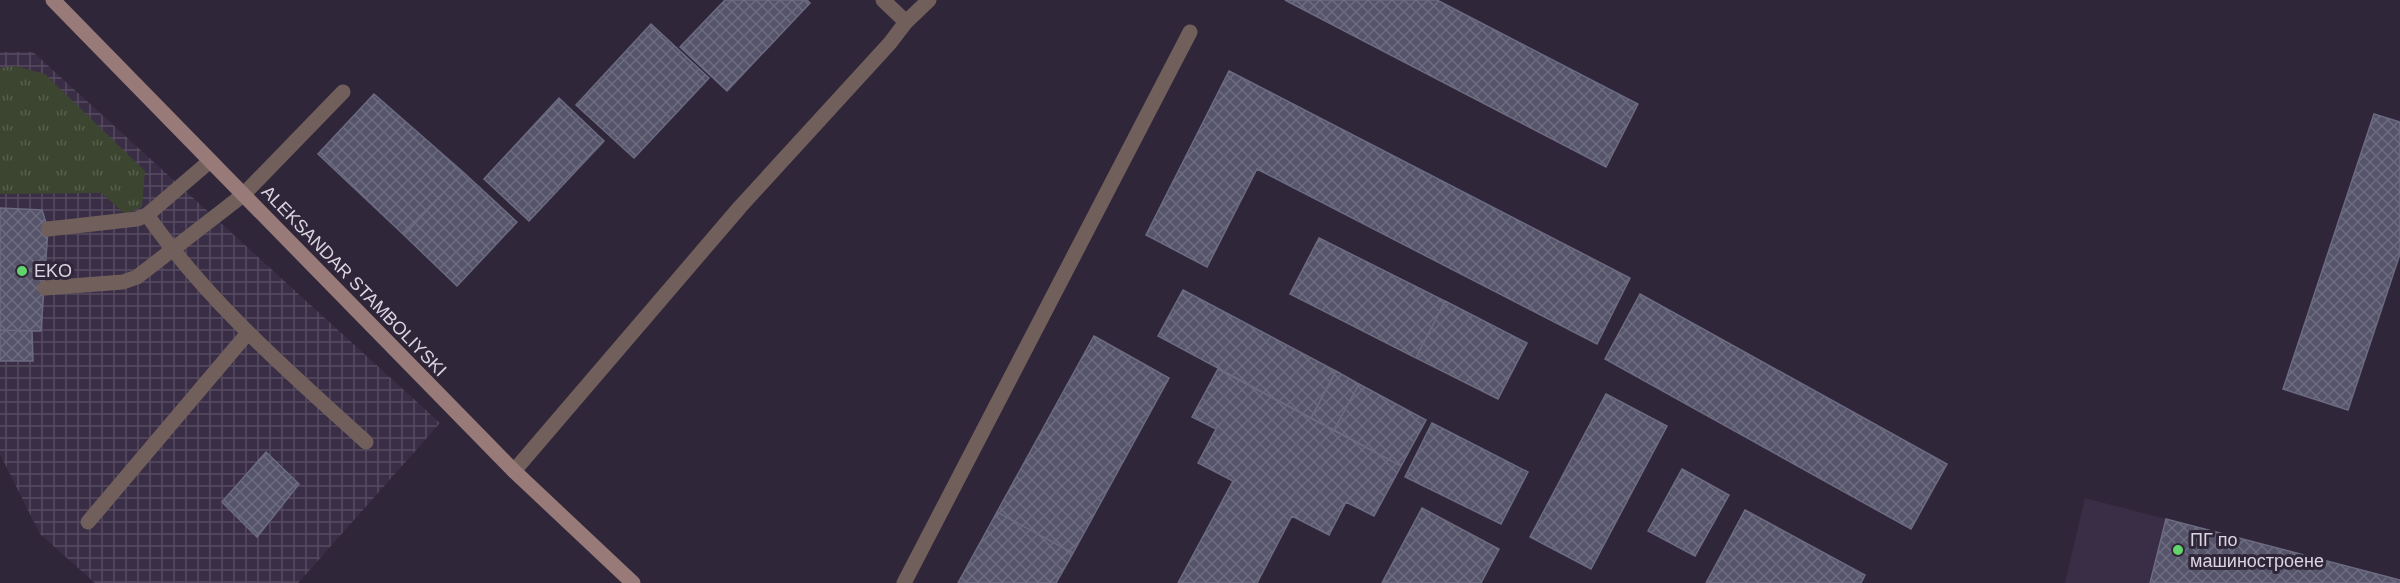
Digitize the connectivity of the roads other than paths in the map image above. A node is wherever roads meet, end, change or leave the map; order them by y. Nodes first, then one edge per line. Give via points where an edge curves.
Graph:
1 (53, 0) edge
2 (884, 0) edge
3 (929, 0) edge
4 (906, 22) junction
5 (1190, 32) dead end
6 (343, 92) dead end
7 (210, 161) junction
8 (243, 195) junction
9 (147, 215) junction
10 (48, 229) dead end
11 (172, 251) junction
12 (45, 288) dead end
13 (247, 334) junction
14 (366, 442) dead end
15 (514, 471) junction
16 (88, 522) dead end
17 (633, 583) edge
18 (903, 583) edge

1 - 7 street, ALEKSANDAR STAMBOLIYSKI
2 - 4 street
3 - 4 street
4 - 15 street via 853,86 740,207
5 - 18 street
6 - 8 street
7 - 8 street, ALEKSANDAR STAMBOLIYSKI
7 - 9 street
8 - 11 street
8 - 15 street, ALEKSANDAR STAMBOLIYSKI
9 - 10 street via 128,221
9 - 11 street
11 - 12 street via 137,277 123,282
11 - 13 street
13 - 14 street
13 - 16 street
15 - 17 street, ALEKSANDAR STAMBOLIYSKI

